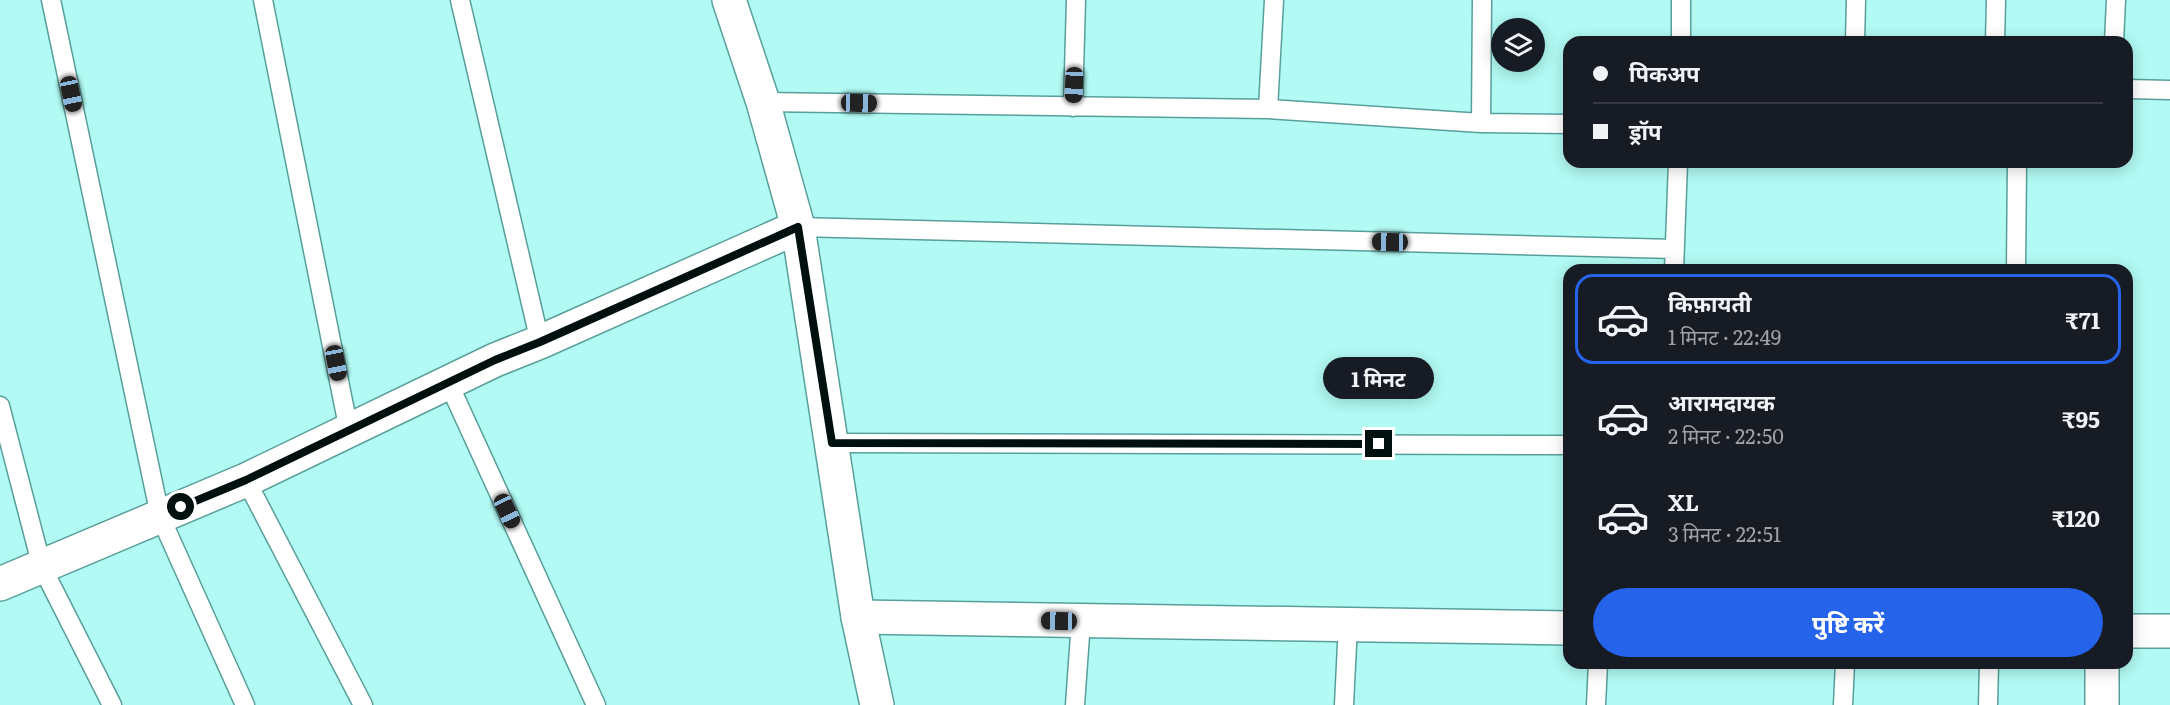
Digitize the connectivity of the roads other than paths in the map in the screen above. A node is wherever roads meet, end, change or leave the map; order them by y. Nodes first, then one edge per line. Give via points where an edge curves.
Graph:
1 (51, 0) edge
2 (263, 0) edge
3 (460, 0) edge
4 (729, 0) edge
5 (1076, 0) edge
6 (1274, 0) edge
7 (1482, 0) edge
8 (1681, 0) edge
9 (1856, 0) edge
10 (1995, 0) edge
11 (2116, 0) edge
12 (1681, 36) edge
13 (1855, 36) edge
14 (1995, 36) edge
15 (2114, 36) edge
16 (2133, 89) edge
17 (2170, 90) edge
18 (763, 102) junction
19 (1073, 106) junction
20 (1268, 109) junction
21 (1481, 123) junction
22 (1563, 124) edge
23 (1678, 168) edge
24 (2017, 168) edge
25 (798, 227) junction
26 (1675, 249) junction
27 (1674, 264) edge
28 (2016, 264) edge
29 (540, 342) junction
30 (448, 382) junction
31 (0, 406) edge
32 (349, 431) junction
33 (832, 443) junction
34 (1563, 445) edge
35 (246, 480) junction
36 (160, 516) junction
37 (42, 567) junction
38 (0, 584) edge
39 (858, 617) junction
40 (1081, 621) junction
41 (1348, 624) junction
42 (1563, 628) edge
43 (2133, 631) edge
44 (2170, 631) edge
45 (1598, 669) edge
46 (1845, 669) edge
47 (1989, 669) edge
48 (2102, 669) edge
49 (112, 705) edge
50 (245, 705) edge
51 (363, 705) edge
52 (596, 705) edge
53 (877, 705) edge
54 (1075, 705) edge
55 (1344, 705) edge
56 (1596, 705) edge
57 (1843, 705) edge
58 (1988, 705) edge
59 (2102, 705) edge

1 - 36 lane
2 - 32 lane
3 - 29 lane
4 - 18 street
5 - 19 lane
6 - 20 lane
7 - 21 lane
8 - 12 lane
9 - 13 lane
10 - 14 lane
11 - 15 lane
16 - 17 lane
18 - 19 lane
18 - 25 street
19 - 20 lane
20 - 21 lane
21 - 22 lane
23 - 26 lane
24 - 28 lane
25 - 26 lane
25 - 29 street
25 - 33 street
26 - 27 lane
29 - 30 street
30 - 32 street
30 - 52 lane
31 - 37 lane
32 - 35 street
33 - 34 lane
33 - 39 street
35 - 36 street
35 - 51 lane
36 - 37 street
36 - 50 lane
37 - 38 street
37 - 49 lane
39 - 40 street
39 - 53 street
40 - 41 street
40 - 54 lane
41 - 42 street
41 - 55 lane
43 - 44 street
45 - 56 lane
46 - 57 lane
47 - 58 lane
48 - 59 street

